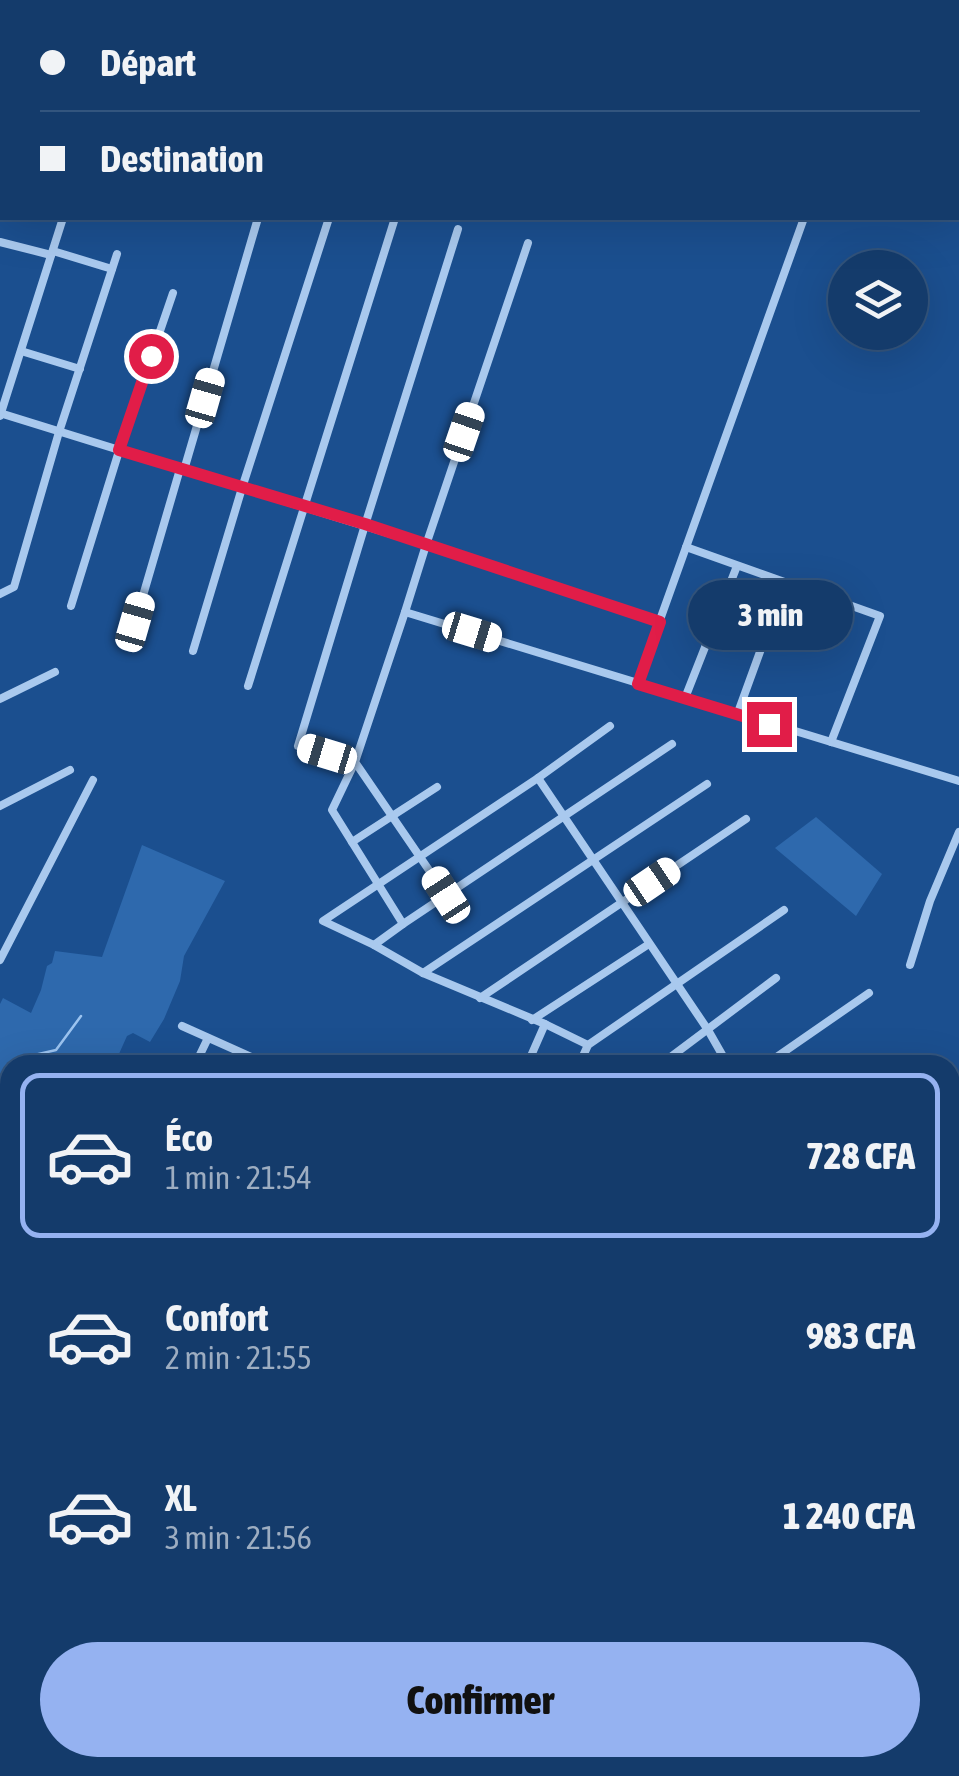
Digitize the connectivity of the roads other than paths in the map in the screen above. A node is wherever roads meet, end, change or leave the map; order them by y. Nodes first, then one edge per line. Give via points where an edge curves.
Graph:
1 (62, 220) edge
2 (257, 220) edge
3 (328, 220) edge
4 (394, 220) edge
5 (803, 220) edge
6 (458, 229) dead end
7 (0, 242) edge
8 (528, 243) dead end
9 (52, 253) junction
10 (117, 254) dead end
11 (112, 269) junction
12 (172, 293) dead end
13 (20, 351) junction
14 (80, 369) junction
15 (0, 414) edge
16 (59, 432) junction
17 (119, 450) junction
18 (182, 469) junction
19 (242, 488) junction
20 (306, 507) junction
21 (365, 524) junction
22 (426, 545) junction
23 (686, 547) junction
24 (737, 566) junction
25 (785, 583) junction
26 (0, 594) edge
27 (71, 606) dead end
28 (405, 612) junction
29 (135, 622) dead end
30 (660, 622) junction
31 (193, 651) dead end
32 (55, 672) dead end
33 (638, 684) junction
34 (248, 686) dead end
35 (685, 698) junction
36 (0, 699) edge
37 (738, 714) junction
38 (610, 726) dead end
39 (831, 742) junction
40 (672, 744) dead end
41 (355, 762) junction
42 (70, 770) dead end
43 (538, 778) junction
44 (93, 780) dead end
45 (959, 781) edge
46 (707, 784) dead end
47 (438, 786) dead end
48 (0, 806) edge
49 (393, 816) junction
50 (564, 818) junction
51 (746, 819) dead end
52 (959, 832) edge
53 (352, 842) junction
54 (420, 855) junction
55 (594, 859) junction
56 (378, 883) junction
57 (446, 895) junction
58 (621, 903) junction
59 (784, 910) dead end
60 (404, 924) junction
61 (0, 935) edge
62 (649, 944) junction
63 (6, 946) junction
64 (374, 946) junction
65 (0, 960) edge
66 (910, 965) dead end
67 (423, 973) junction
68 (776, 978) dead end
69 (676, 984) junction
70 (869, 994) dead end
71 (480, 998) junction
72 (532, 1020) junction
73 (545, 1024) junction
74 (182, 1026) dead end
75 (708, 1030) junction
76 (208, 1038) junction
77 (588, 1044) junction
78 (200, 1055) edge
79 (241, 1055) edge
80 (531, 1055) edge
81 (583, 1055) edge
82 (674, 1055) edge
83 (722, 1055) edge
84 (780, 1055) edge

1 - 9 street
2 - 18 street
3 - 19 street
4 - 20 street
5 - 23 street
6 - 21 street
7 - 9 street
8 - 22 street
9 - 11 street
9 - 13 street
10 - 11 street
11 - 14 street
12 - 17 street
13 - 14 street
13 - 15 street
14 - 16 street
15 - 16 street
16 - 17 street
16 - 26 street via 14,586
17 - 18 street
17 - 27 street
18 - 19 street
18 - 29 street
19 - 20 street
19 - 31 street
20 - 21 street
20 - 34 street
21 - 22 street
21 - 41 street via 298,746
22 - 28 street
22 - 30 street
23 - 24 street
23 - 30 street
24 - 25 street
24 - 35 street
25 - 37 street
25 - 39 street via 880,616
28 - 33 street
28 - 41 street
30 - 33 street
32 - 36 street
33 - 35 street
35 - 37 street
37 - 39 street
38 - 43 street
39 - 45 street
40 - 50 street
41 - 49 street
41 - 53 street via 332,810
42 - 48 street
43 - 50 street
43 - 54 street
44 - 63 street
46 - 55 street
47 - 49 street
49 - 53 street
49 - 54 street
50 - 55 street
50 - 57 street
51 - 58 street
52 - 66 street
53 - 56 street
54 - 56 street
54 - 57 street
55 - 58 street
55 - 67 street
56 - 60 street
56 - 64 street via 324,921
57 - 60 street
58 - 62 street
58 - 71 street
59 - 69 street
60 - 64 street
61 - 63 street
62 - 69 street
62 - 72 street
63 - 65 street
64 - 67 street
67 - 71 street
68 - 75 street
69 - 75 street
69 - 77 street
70 - 84 street
71 - 72 street
72 - 73 street
73 - 77 street
73 - 80 street
74 - 76 street
75 - 82 street
75 - 83 street
76 - 78 street
76 - 79 street
77 - 81 street

